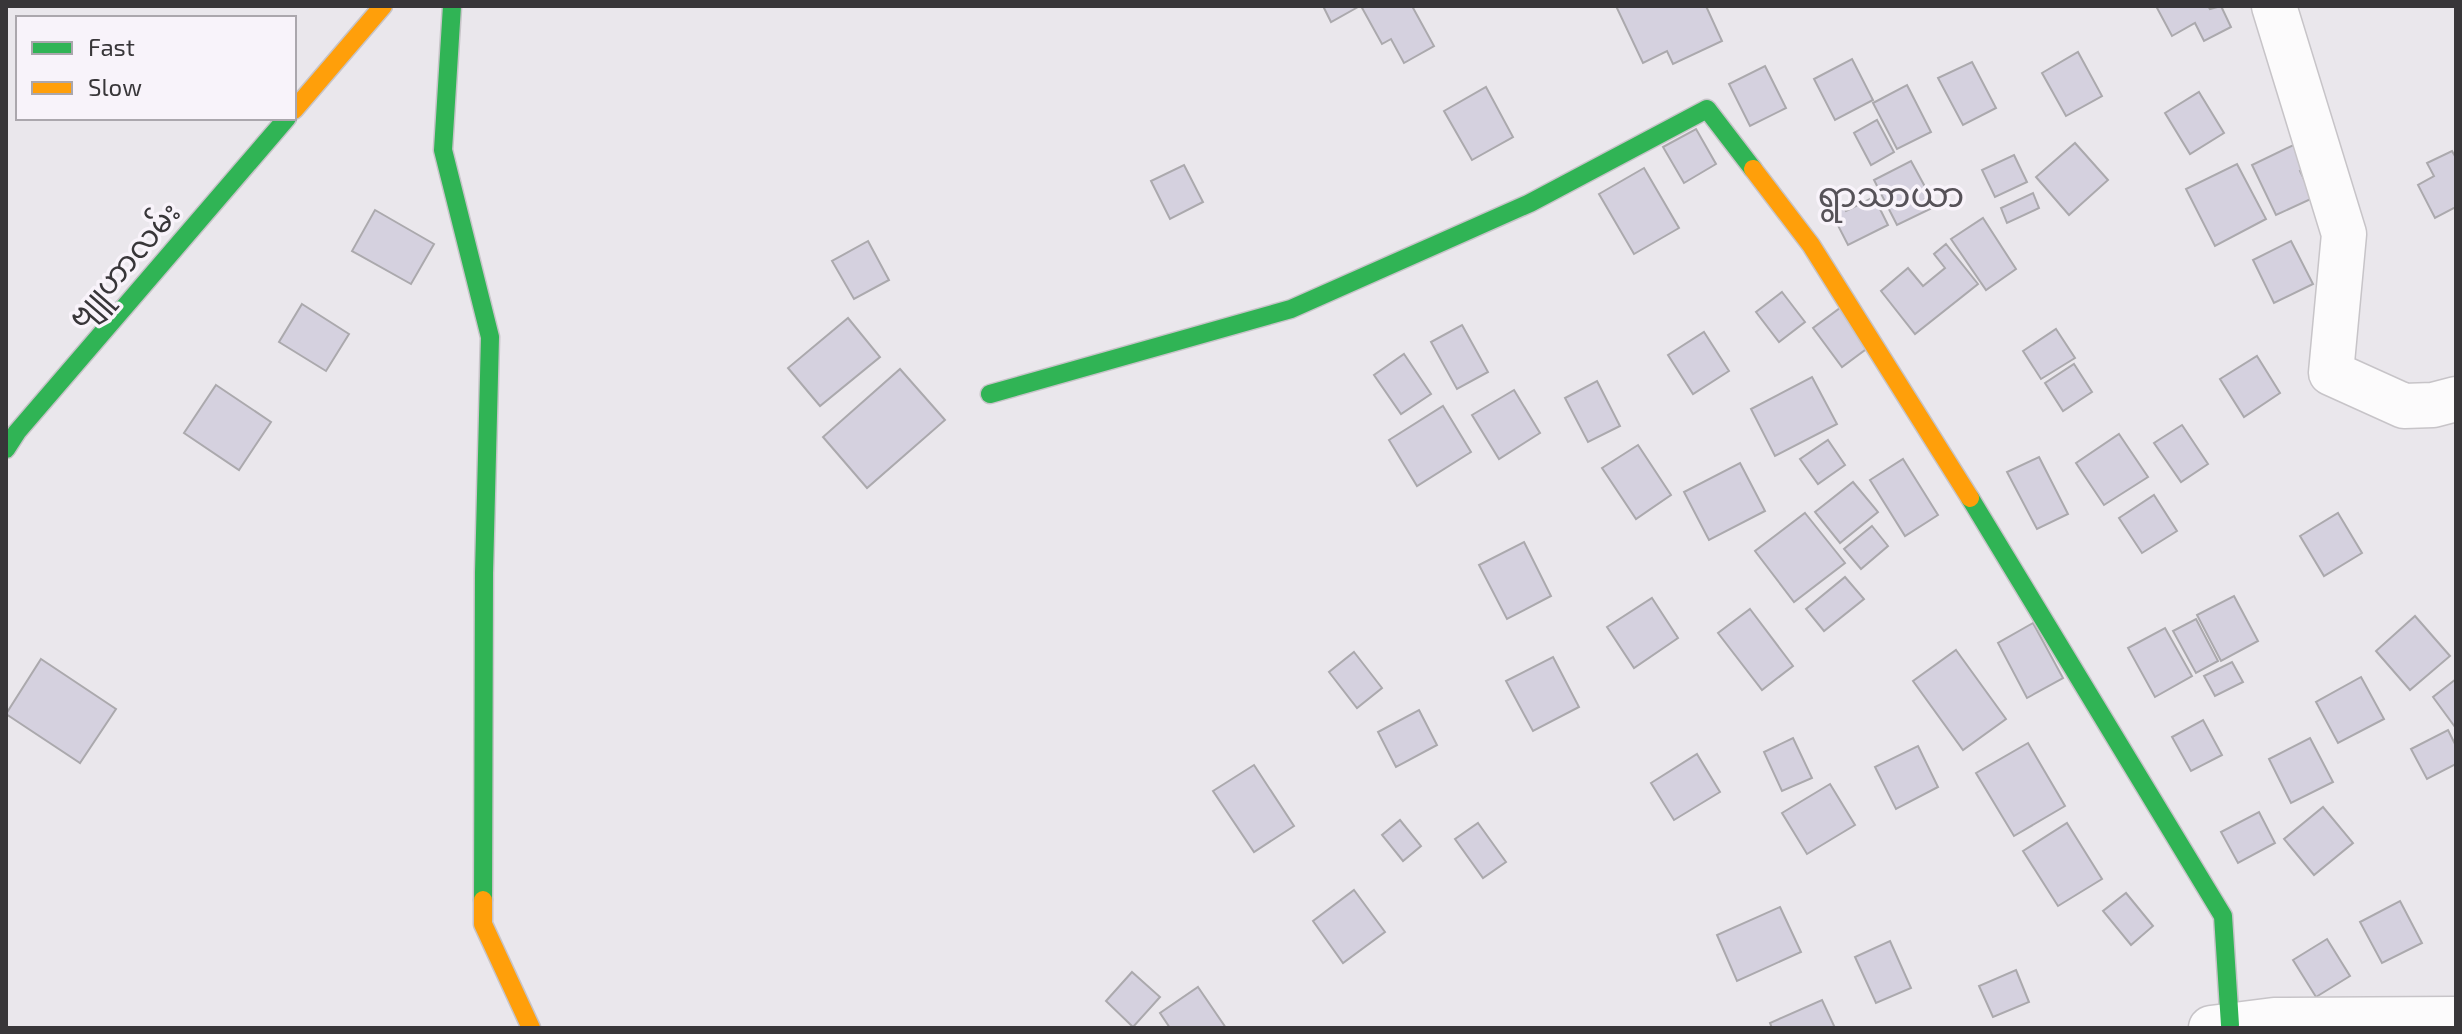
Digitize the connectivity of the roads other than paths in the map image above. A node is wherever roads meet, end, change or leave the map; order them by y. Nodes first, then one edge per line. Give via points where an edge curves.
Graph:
1 (383, 6) edge
2 (452, 6) edge
3 (2274, 6) edge
4 (296, 108) edge
5 (285, 120) edge
6 (990, 394) dead end
7 (2456, 399) edge
8 (6, 449) edge
9 (2456, 1019) edge
10 (2221, 1027) edge
11 (531, 1028) edge

1 - 4 street
2 - 11 street via 443,150 490,337 483,924
3 - 7 street via 2344,234 2331,373 2404,406
5 - 8 street, ဗျူဟာလမ်း
6 - 10 street via 1291,309 1530,203 1707,109 1811,245 2223,916
9 - 10 street via 2274,1020

